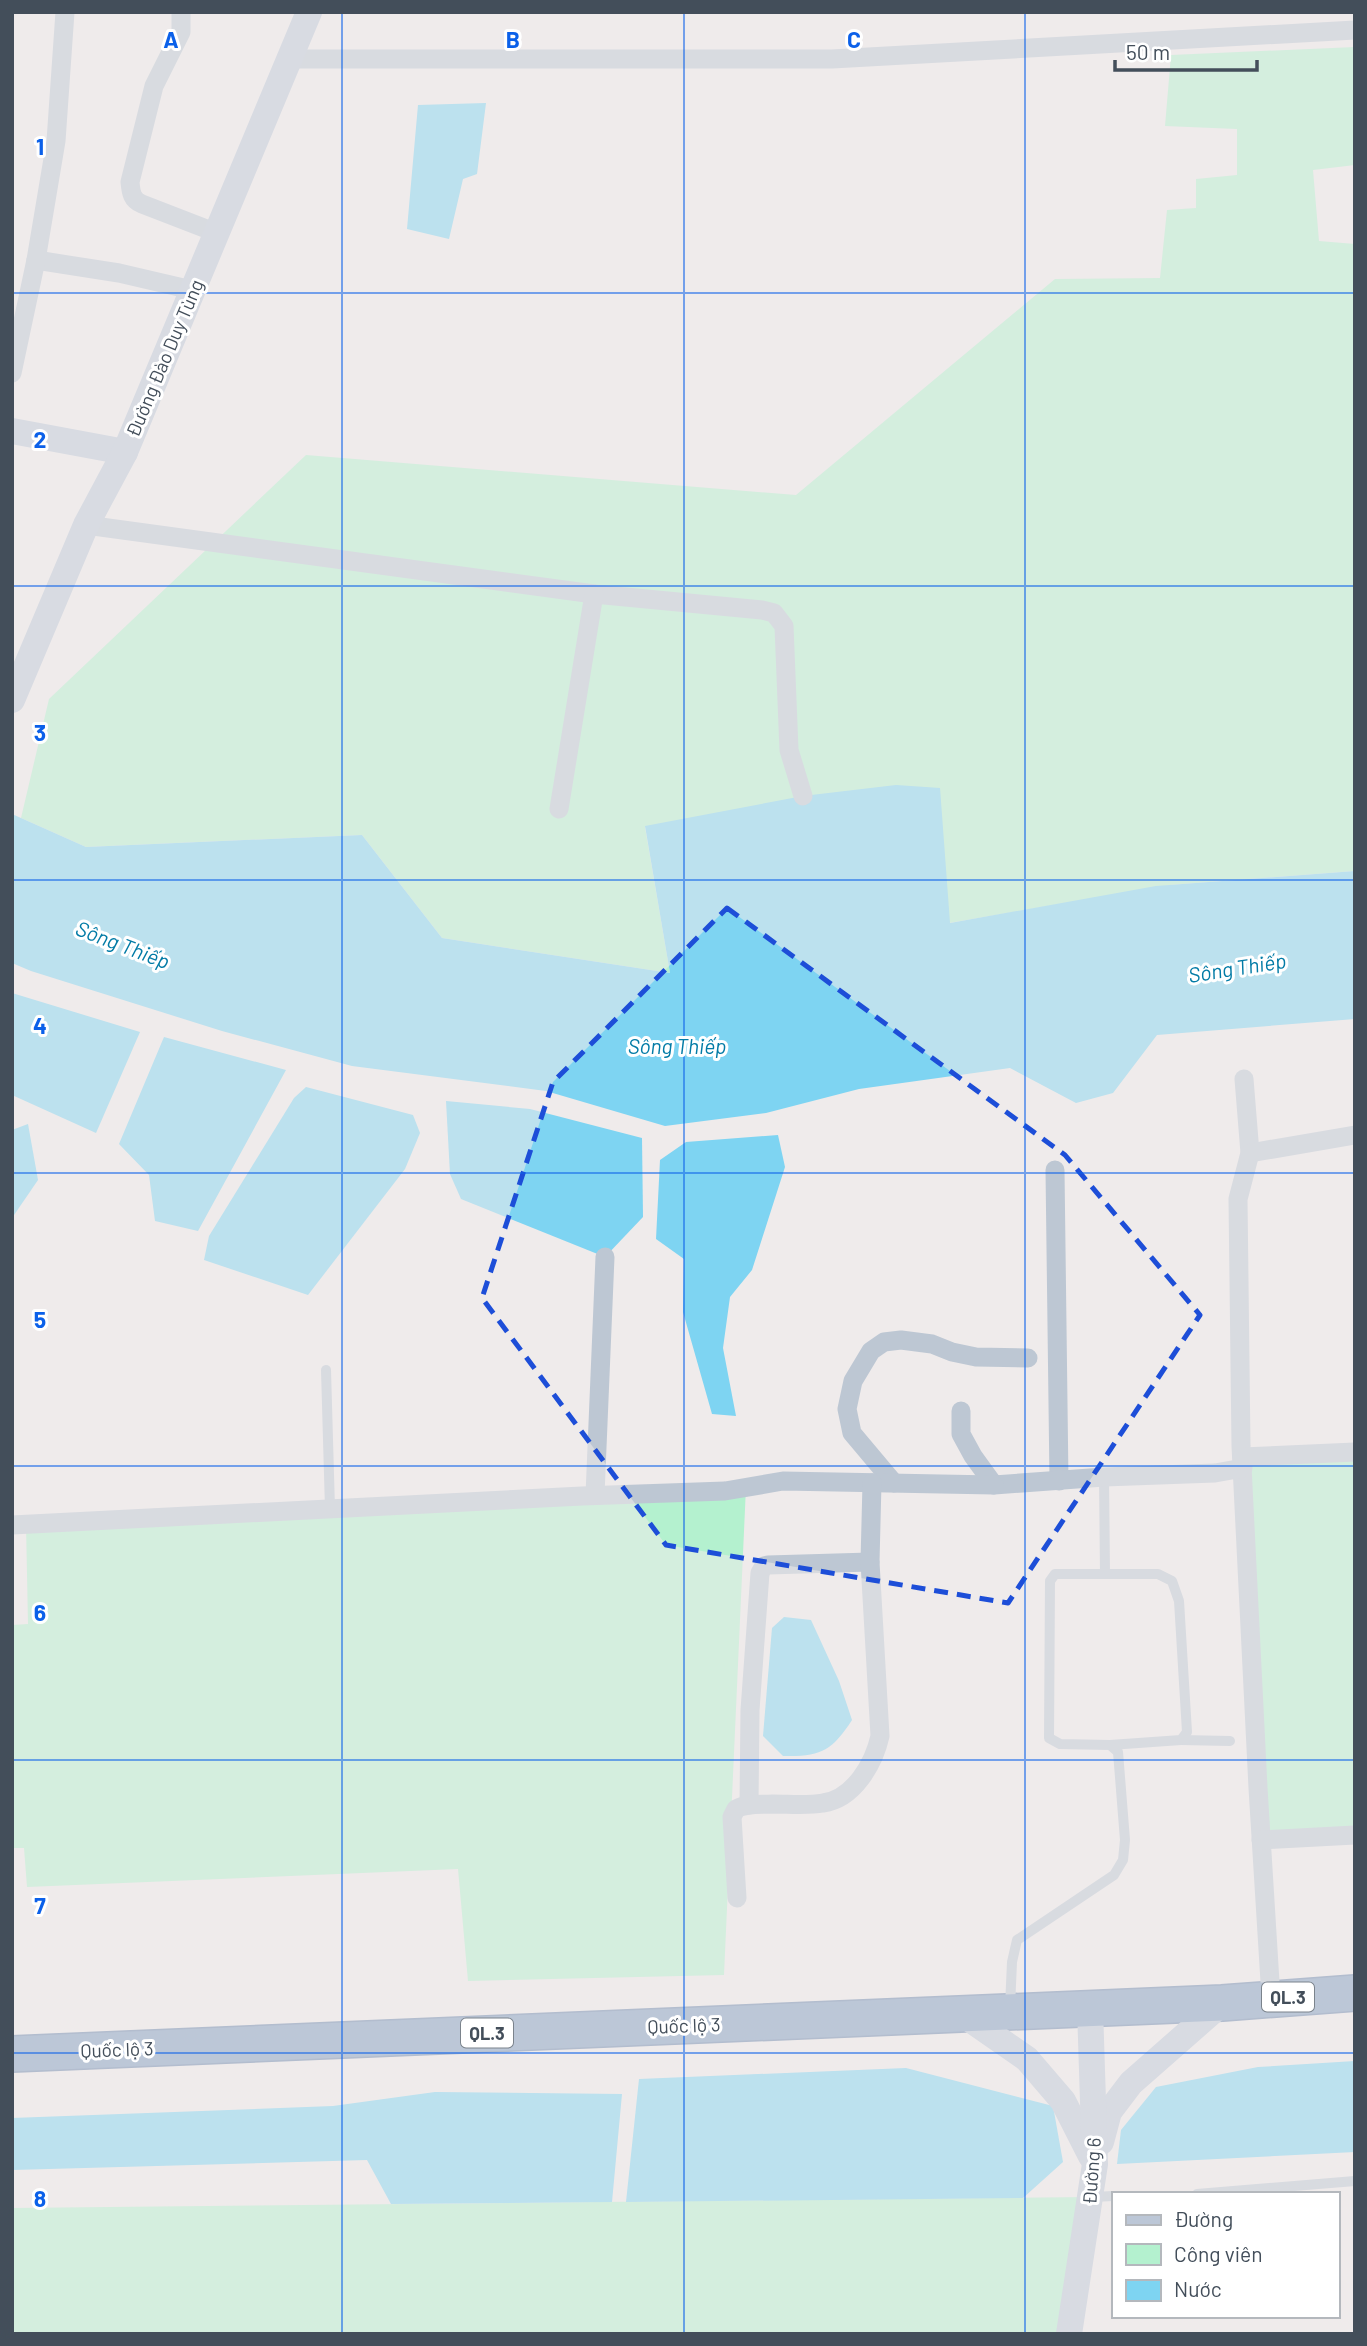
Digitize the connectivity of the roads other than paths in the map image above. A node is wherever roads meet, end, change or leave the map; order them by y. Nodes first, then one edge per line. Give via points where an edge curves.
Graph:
1 (65, 12) edge
2 (181, 12) edge
3 (309, 12) edge
4 (1355, 30) edge
5 (291, 59) junction
6 (217, 233) junction
7 (36, 260) junction
8 (192, 290) junction
9 (12, 373) edge
10 (12, 431) edge
11 (125, 452) junction
12 (86, 525) junction
13 (594, 594) junction
14 (12, 700) edge
15 (803, 796) dead end
16 (559, 808) dead end
17 (1244, 1079) dead end
18 (1355, 1135) edge
19 (1250, 1153) junction
20 (1055, 1170) dead end
21 (605, 1257) dead end
22 (1028, 1358) dead end
23 (326, 1370) dead end
24 (961, 1411) dead end
25 (1355, 1452) edge
26 (1243, 1463) junction
27 (1104, 1477) junction
28 (1059, 1481) junction
29 (872, 1483) junction
30 (894, 1483) junction
31 (995, 1485) junction
32 (595, 1495) junction
33 (330, 1509) junction
34 (12, 1525) edge
35 (870, 1562) junction
36 (1105, 1574) junction
37 (1181, 1740) junction
38 (1230, 1741) dead end
39 (1110, 1745) junction
40 (749, 1805) junction
41 (1355, 1835) edge
42 (1261, 1840) junction
43 (737, 1898) dead end
44 (1355, 1993) edge
45 (1271, 1998) junction
46 (1222, 2003) junction
47 (1090, 2008) junction
48 (1010, 2011) junction
49 (961, 2013) junction
50 (12, 2054) edge
51 (1095, 2164) junction
52 (1355, 2181) edge
53 (1221, 2192) edge
54 (1102, 2197) edge
55 (1069, 2334) edge

1 - 7 street via 56,141
2 - 6 street via 181,32 154,86 131,192 135,201
3 - 5 street, Đường Đào Duy Tùng
4 - 5 street via 832,59
5 - 6 street, Đường Đào Duy Tùng
6 - 8 street, Đường Đào Duy Tùng
7 - 8 street
7 - 9 street
8 - 11 street, Đường Đào Duy Tùng
10 - 11 street
11 - 12 street, Đường Đào Duy Tùng
12 - 13 street
12 - 14 street, Đường Đào Duy Tùng
13 - 15 street via 774,613 784,625 789,750
13 - 16 street
17 - 19 street
18 - 19 street
19 - 26 street via 1238,1199
20 - 28 street
21 - 32 street
22 - 30 street via 976,1357 932,1343 901,1340 884,1342 871,1351 853,1381 847,1409 852,1433
23 - 33 lane
24 - 31 street via 961,1434
25 - 26 street
26 - 27 street via 1215,1473
26 - 42 street
27 - 28 street
27 - 36 lane
28 - 31 street
29 - 30 street
29 - 32 street via 783,1481 725,1490
29 - 35 street
30 - 31 street
32 - 33 street
33 - 34 street
35 - 40 street via 880,1736 876,1754 850,1789 825,1803
35 - 40 street via 768,1565 760,1573 750,1710
36 - 37 lane via 1158,1574 1172,1581 1179,1601 1187,1732
36 - 39 lane via 1055,1574 1050,1581 1049,1738 1060,1744
37 - 38 lane
37 - 39 lane
39 - 48 lane via 1118,1752 1123,1860 1114,1875 1017,1940
40 - 43 street via 736,1809 732,1817
41 - 42 street
42 - 45 street
44 - 45 highway, Quốc lộ 3 / QL.3
45 - 46 highway, Quốc lộ 3 / QL.3
46 - 47 highway, Quốc lộ 3 / QL.3
46 - 51 street via 1130,2083 1109,2112
47 - 48 highway, Quốc lộ 3 / QL.3
47 - 51 street, Đường 6
48 - 49 highway, Quốc lộ 3 / QL.3
49 - 50 highway, Quốc lộ 3 / QL.3
49 - 51 street via 1027,2059 1062,2101
51 - 54 street, Đường 6
52 - 53 lane
54 - 55 street, Đường 6

